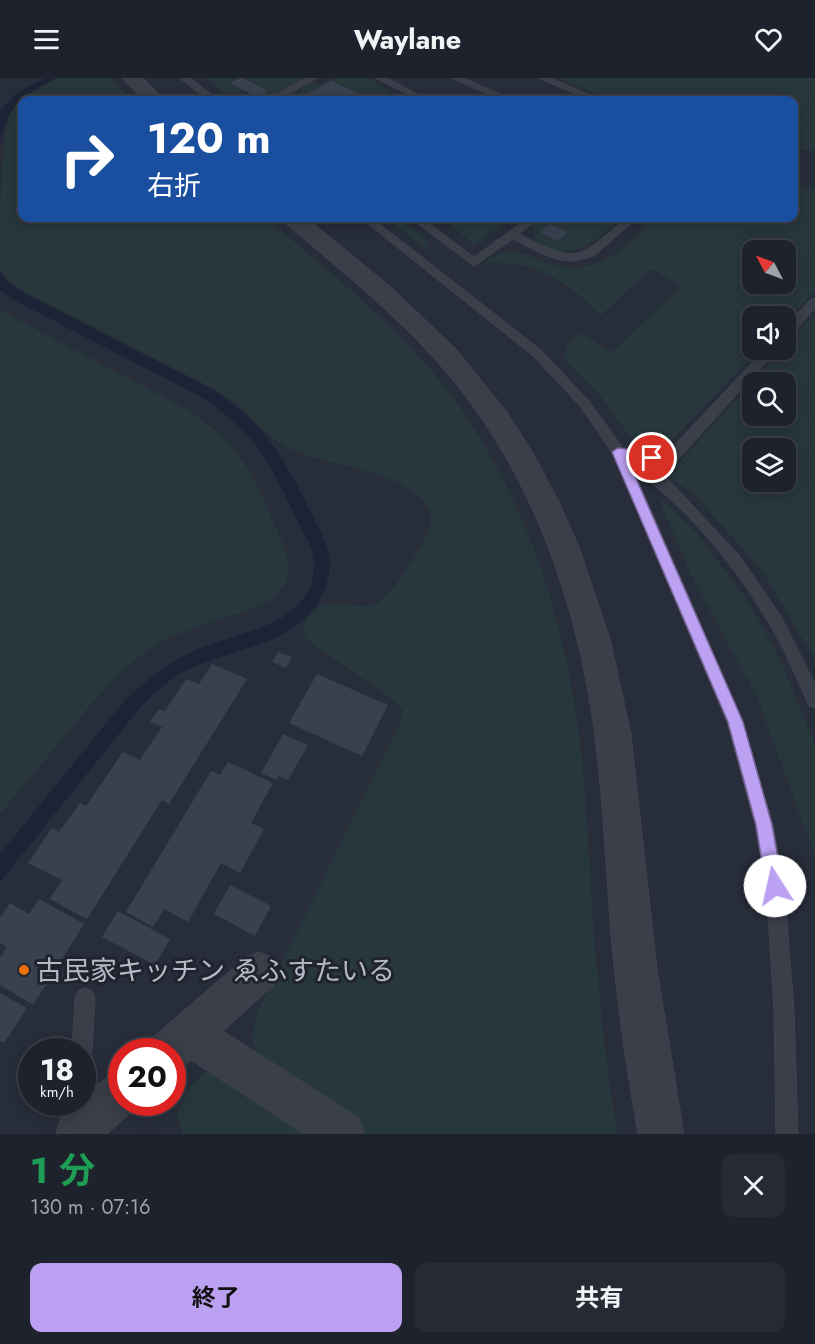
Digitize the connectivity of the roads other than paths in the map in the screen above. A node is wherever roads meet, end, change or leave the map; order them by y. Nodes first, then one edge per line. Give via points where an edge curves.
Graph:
1 (132, 78) edge
2 (184, 78) edge
3 (313, 78) edge
4 (380, 78) edge
5 (456, 78) edge
6 (543, 78) edge
7 (283, 94) junction
8 (151, 96) edge
9 (208, 96) edge
10 (279, 96) edge
11 (287, 96) edge
12 (407, 96) edge
13 (499, 96) edge
14 (586, 96) edge
15 (298, 222) edge
16 (371, 222) edge
17 (421, 222) edge
18 (528, 222) edge
19 (627, 222) edge
20 (512, 234) junction
21 (815, 302) edge
22 (796, 322) edge
23 (762, 360) edge
24 (618, 452) junction
25 (815, 700) edge
26 (259, 972) dead end
27 (85, 998) dead end
28 (83, 1038) edge
29 (183, 1038) edge
30 (186, 1046) edge
31 (108, 1102) edge
32 (79, 1122) edge
33 (343, 1134) edge
34 (661, 1134) edge
35 (787, 1134) edge

1 - 8 street
2 - 9 lane
3 - 7 lane
4 - 12 lane
5 - 13 lane
6 - 14 lane
7 - 10 lane
7 - 11 lane
15 - 34 street via 406,314 468,380 523,462 566,554 594,643 613,735 641,1016
16 - 24 lane via 537,353 584,403
17 - 20 lane via 474,262
18 - 20 lane
19 - 20 lane via 590,254 574,258 546,252
21 - 22 lane
23 - 24 lane via 669,460
24 - 25 lane via 664,484 734,560 777,623
24 - 35 lane via 735,722 764,825 775,886
26 - 29 street
27 - 28 lane
30 - 33 street
31 - 32 street

